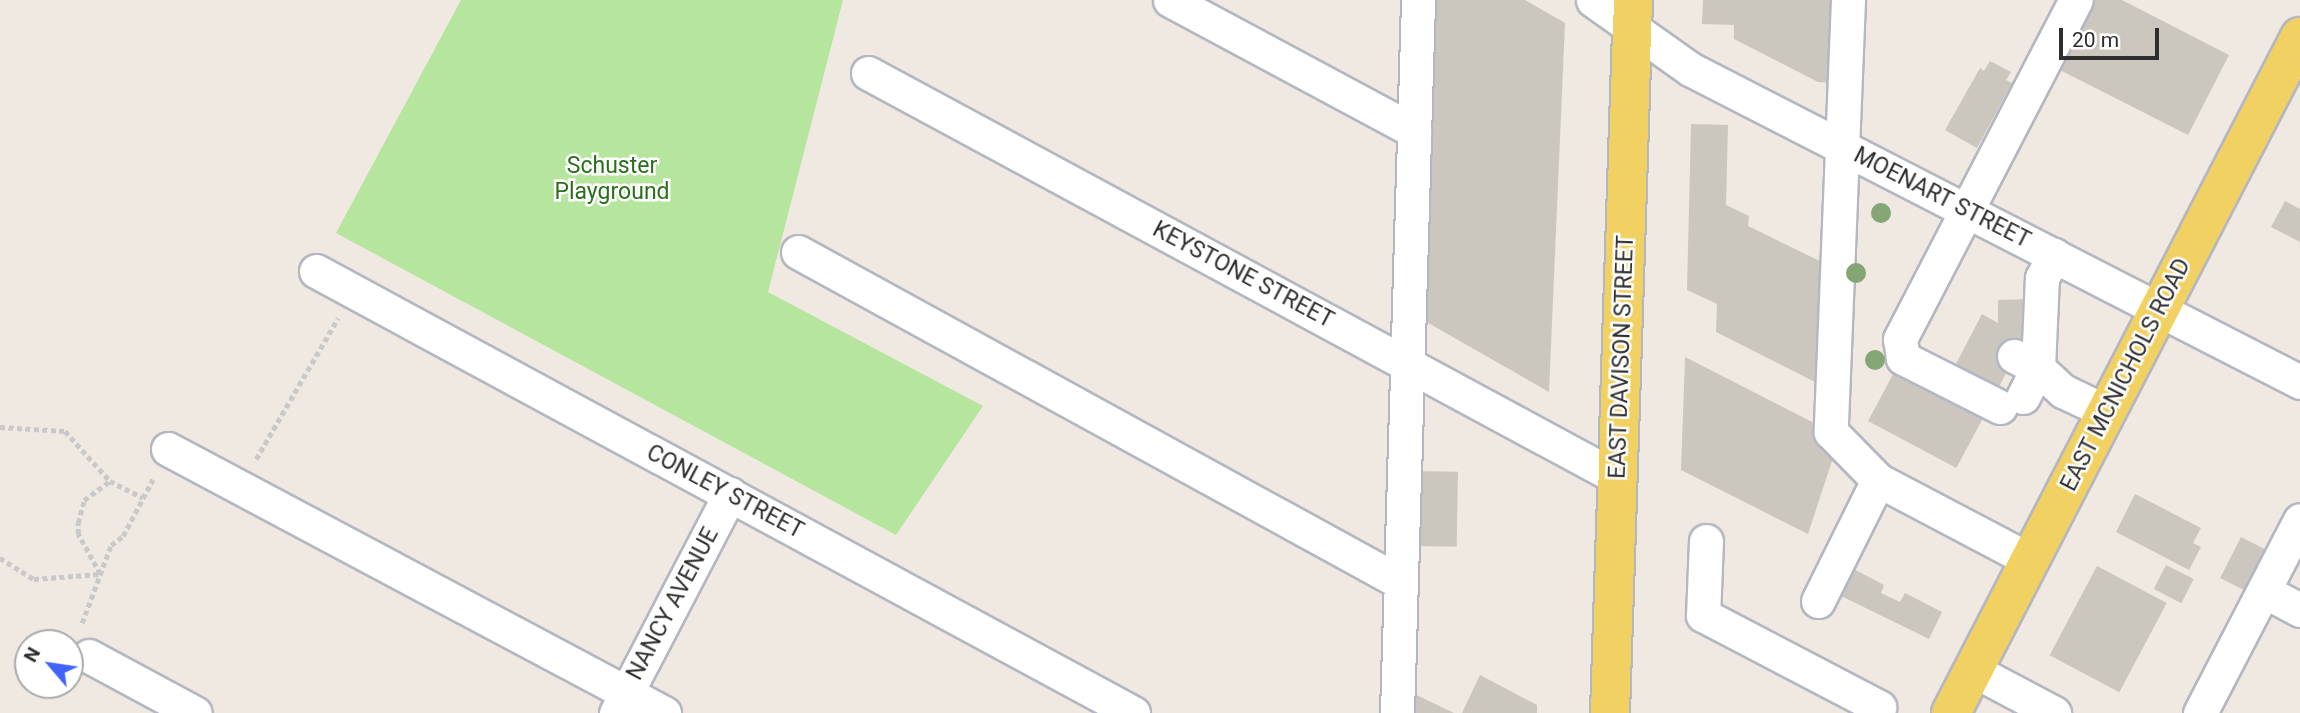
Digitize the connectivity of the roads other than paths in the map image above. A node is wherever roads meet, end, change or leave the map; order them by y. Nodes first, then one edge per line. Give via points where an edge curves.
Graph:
1 (1170, 0) edge
2 (1418, 0) edge
3 (1593, 0) edge
4 (1848, 0) edge
5 (2068, 3) edge
6 (1632, 15) edge
7 (2300, 37) edge
8 (868, 73) dead end
9 (1414, 131) junction
10 (1843, 148) junction
11 (1966, 211) junction
12 (798, 252) dead end
13 (2054, 255) junction
14 (316, 271) dead end
15 (2160, 310) junction
16 (2026, 362) junction
17 (1406, 363) junction
18 (2300, 382) edge
19 (2007, 397) junction
20 (2102, 422) junction
21 (168, 449) road end
22 (1618, 478) junction
23 (1878, 480) junction
24 (730, 494) junction
25 (2300, 520) edge
26 (1706, 541) dead end
27 (2031, 560) junction
28 (1400, 582) junction
29 (2264, 591) junction
30 (1818, 601) dead end
31 (2300, 610) edge
32 (89, 656) road end
33 (1973, 670) junction
34 (621, 703) edge
35 (1879, 708) dead end
36 (195, 713) edge
37 (664, 713) edge
38 (1133, 713) edge
39 (1397, 713) edge
40 (1610, 713) edge
41 (1951, 713) edge
42 (2054, 713) edge
43 (2200, 713) edge

1 - 9 street
2 - 9 street
3 - 6 street, MOENART STREET
4 - 10 street
5 - 11 street
6 - 10 street, MOENART STREET via 1686,67
6 - 22 main road, EAST DAVISON STREET
7 - 15 main road, EAST MCNICHOLS ROAD
8 - 17 street, KEYSTONE STREET
9 - 17 street
10 - 11 street, MOENART STREET
10 - 23 street via 1831,432
11 - 13 street, MOENART STREET
11 - 19 street via 1900,339 1903,358
12 - 28 street
13 - 15 street, MOENART STREET
13 - 16 street via 2042,278
14 - 24 street, CONLEY STREET
15 - 18 street, MOENART STREET
15 - 20 main road, EAST MCNICHOLS ROAD
16 - 19 street
16 - 20 street
17 - 22 street, KEYSTONE STREET
17 - 28 street
19 - 20 street
20 - 27 main road, EAST MCNICHOLS ROAD
21 - 34 street
22 - 40 main road, EAST DAVISON STREET
23 - 27 street
23 - 30 street
24 - 34 street, NANCY AVENUE
24 - 38 street, CONLEY STREET
25 - 29 street
26 - 35 street via 1703,615
27 - 33 main road, EAST MCNICHOLS ROAD
28 - 39 street
29 - 31 street
29 - 43 street
32 - 36 street
33 - 41 main road, EAST MCNICHOLS ROAD
33 - 42 street
34 - 37 street

